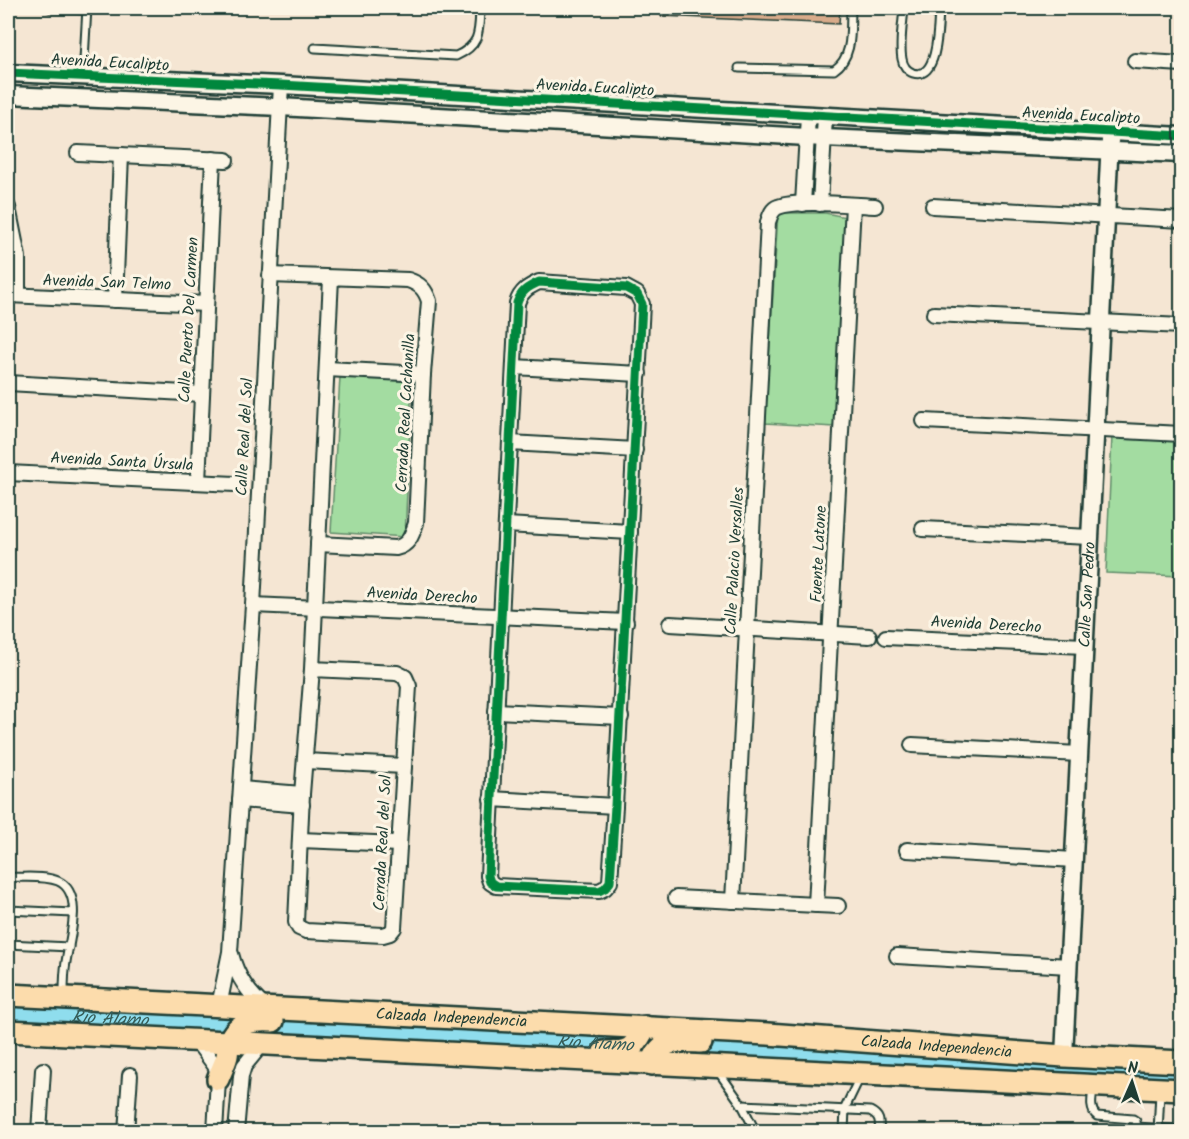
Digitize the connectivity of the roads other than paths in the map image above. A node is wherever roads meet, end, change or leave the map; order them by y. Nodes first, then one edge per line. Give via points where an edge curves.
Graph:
1 (50, 8) edge
2 (480, 8) edge
3 (851, 8) edge
4 (904, 8) edge
5 (939, 8) edge
6 (87, 9) edge
7 (315, 48) dead end
8 (1135, 61) dead end
9 (1182, 64) edge
10 (739, 68) dead end
11 (8, 73) edge
12 (83, 76) junction
13 (281, 85) junction
14 (8, 95) edge
15 (280, 107) junction
16 (816, 117) junction
17 (1110, 133) junction
18 (1182, 136) edge
19 (815, 137) junction
20 (1109, 151) junction
21 (78, 153) dead end
22 (1182, 154) edge
23 (121, 155) junction
24 (803, 204) junction
25 (820, 204) junction
26 (853, 205) junction
27 (875, 206) dead end
28 (933, 206) dead end
29 (8, 207) edge
30 (1106, 216) junction
31 (1182, 220) edge
32 (270, 275) junction
33 (331, 278) junction
34 (13, 295) edge
35 (115, 300) junction
36 (206, 304) junction
37 (934, 314) dead end
38 (1100, 322) junction
39 (1182, 326) edge
40 (514, 367) junction
41 (327, 369) junction
42 (423, 374) junction
43 (639, 374) junction
44 (8, 383) edge
45 (202, 394) junction
46 (924, 421) dead end
47 (1096, 430) junction
48 (1182, 434) edge
49 (510, 442) junction
50 (635, 450) junction
51 (8, 473) edge
52 (198, 482) junction
53 (235, 484) dead end
54 (506, 525) junction
55 (923, 529) dead end
56 (630, 532) junction
57 (1090, 537) junction
58 (318, 544) junction
59 (253, 605) junction
60 (315, 607) junction
61 (501, 616) junction
62 (626, 622) junction
63 (670, 624) dead end
64 (748, 629) junction
65 (831, 634) junction
66 (869, 636) dead end
67 (886, 637) dead end
68 (1084, 646) junction
69 (312, 669) junction
70 (496, 711) junction
71 (621, 717) junction
72 (912, 745) dead end
73 (1079, 754) junction
74 (305, 760) junction
75 (404, 766) junction
76 (240, 795) junction
77 (491, 799) junction
78 (302, 800) junction
79 (615, 806) junction
80 (300, 840) junction
81 (399, 844) junction
82 (907, 850) dead end
83 (1074, 860) junction
84 (8, 877) edge
85 (676, 897) dead end
86 (732, 901) junction
87 (816, 905) junction
88 (838, 906) dead end
89 (8, 910) edge
90 (73, 913) junction
91 (8, 944) edge
92 (69, 947) junction
93 (230, 952) junction
94 (897, 956) dead end
95 (1069, 966) junction
96 (8, 995) edge
97 (65, 998) junction
98 (219, 1006) junction
99 (266, 1008) junction
100 (410, 1016) junction
101 (645, 1027) junction
102 (8, 1031) edge
103 (768, 1034) junction
104 (196, 1040) junction
105 (229, 1042) junction
106 (262, 1044) junction
107 (1064, 1056) junction
108 (531, 1058) junction
109 (1182, 1062) edge
110 (652, 1064) junction
111 (715, 1067) junction
112 (43, 1070) dead end
113 (861, 1074) junction
114 (130, 1075) dead end
115 (218, 1079) junction
116 (990, 1081) junction
117 (1093, 1086) junction
118 (1160, 1089) junction
119 (1182, 1090) edge
120 (742, 1105) junction
121 (845, 1108) junction
122 (1137, 1129) edge
123 (1159, 1130) edge
124 (1182, 1130) edge
125 (39, 1131) edge
126 (126, 1131) edge
127 (215, 1131) edge
128 (236, 1131) edge
129 (756, 1131) edge
130 (844, 1131) edge
131 (879, 1131) edge

1 - 6 lane
2 - 7 lane via 478,35 473,45 456,56
3 - 10 lane via 848,54 834,70
4 - 5 lane via 902,59 912,73 921,73 931,65
6 - 12 lane
8 - 9 street
11 - 12 street, Avenida Eucalipto
12 - 13 street, Avenida Eucalipto
13 - 15 street, Calle Real del Sol
13 - 16 street, Avenida Eucalipto
14 - 15 street, Avenida Eucalipto
15 - 19 street, Avenida Eucalipto
15 - 32 street, Calle Real del Sol
16 - 17 street, Avenida Eucalipto
16 - 19 street
17 - 18 street, Avenida Eucalipto
17 - 20 street, Calle San Pedro
19 - 20 street, Avenida Eucalipto
19 - 24 street
19 - 25 street
20 - 22 street, Avenida Eucalipto
20 - 30 street, Calle San Pedro
21 - 23 street
23 - 35 street
23 - 36 street, Calle Puerto Del Carmen via 219,159
24 - 25 street
24 - 64 street, Calle Palacio Versalles via 778,207 768,222
25 - 26 street
26 - 27 street
26 - 65 street, Fuente Latone
28 - 30 street
29 - 34 street via 18,256
30 - 31 street
30 - 38 street, Calle San Pedro
32 - 33 street, Cerrada Real Cachanilla
32 - 59 street, Calle Real del Sol
33 - 41 street
33 - 42 street, Cerrada Real Cachanilla via 408,280 425,290 429,301
34 - 35 street, Avenida San Telmo
35 - 36 street, Avenida San Telmo
36 - 45 street, Calle Puerto Del Carmen
37 - 38 street
38 - 39 street
38 - 47 street, Calle San Pedro
40 - 43 street
40 - 43 street via 517,303 526,288 539,282 626,288 637,294 642,304
40 - 49 street
41 - 42 street
41 - 58 street
42 - 58 street, Cerrada Real Cachanilla via 416,523 407,543 396,548
43 - 50 street
44 - 45 street
45 - 52 street, Calle Puerto Del Carmen
46 - 47 street
47 - 48 street
47 - 57 street, Calle San Pedro
49 - 50 street
49 - 54 street
50 - 56 street
51 - 52 street, Avenida Santa Úrsula
52 - 53 street, Avenida Santa Úrsula
54 - 56 street
54 - 61 street
55 - 57 street
56 - 62 street
57 - 68 street, Calle San Pedro
58 - 60 street
59 - 60 street, Avenida Derecho
59 - 76 street, Calle Real del Sol
60 - 61 street, Avenida Derecho
60 - 69 street, Cerrada Real del Sol
61 - 62 street, Avenida Derecho
61 - 70 street
62 - 71 street
63 - 64 street
64 - 65 street
64 - 86 street, Calle Palacio Versalles
65 - 66 street
65 - 87 street, Fuente Latone
67 - 68 street, Avenida Derecho
68 - 73 street, Calle San Pedro
69 - 74 street, Cerrada Real del Sol
69 - 75 street, Cerrada Real del Sol via 397,673 405,677 409,686
70 - 71 street
70 - 77 street
71 - 79 street
72 - 73 street
73 - 83 street, Calle San Pedro
74 - 75 street
74 - 78 street, Cerrada Real del Sol
75 - 81 street, Cerrada Real del Sol
76 - 78 street
76 - 93 street, Calle Real del Sol
77 - 79 street
77 - 79 street via 488,876 496,886 599,891 605,888 609,882
78 - 80 street, Cerrada Real del Sol
80 - 81 street
80 - 81 street, Cerrada Real del Sol via 296,922 299,928 383,935 394,928
82 - 83 street
83 - 95 street, Calle San Pedro
84 - 90 lane via 60,882 69,890
85 - 86 street
86 - 87 street
87 - 88 street
89 - 90 lane
90 - 92 lane
91 - 92 lane
92 - 97 lane via 63,979
93 - 98 street, Calle Real del Sol
93 - 99 street, Calle Real del Sol via 243,984
94 - 95 street
95 - 107 street, Calle San Pedro
96 - 97 main road, Calzada Independencia
97 - 98 main road, Calzada Independencia
98 - 99 main road, Calzada Independencia
99 - 100 main road, Calzada Independencia
100 - 101 main road, Calzada Independencia
100 - 105 main road via 384,1023 254,1020 243,1023
101 - 103 main road, Calzada Independencia
101 - 108 main road via 638,1042 623,1052 546,1049
102 - 104 main road, Calzada Independencia
103 - 107 main road, Calzada Independencia
103 - 110 main road via 745,1043 664,1045 656,1051
104 - 105 main road, Calzada Independencia
104 - 115 street via 212,1059
105 - 106 main road, Calzada Independencia
105 - 115 main road
106 - 108 main road, Calzada Independencia
106 - 128 street via 241,1076
107 - 109 main road, Calzada Independencia
107 - 116 main road via 1050,1071
108 - 110 main road, Calzada Independencia
110 - 111 main road, Calzada Independencia
111 - 113 main road, Calzada Independencia
111 - 120 lane
112 - 125 street
113 - 116 main road, Calzada Independencia
113 - 121 lane
114 - 126 street
115 - 127 street
116 - 117 main road, Calzada Independencia
117 - 118 main road, Calzada Independencia
117 - 122 lane via 1092,1108 1097,1116 1133,1119
118 - 119 main road, Calzada Independencia
118 - 123 lane
120 - 121 lane
120 - 129 lane
121 - 130 lane
121 - 131 lane via 876,1114
122 - 123 lane
123 - 124 lane

